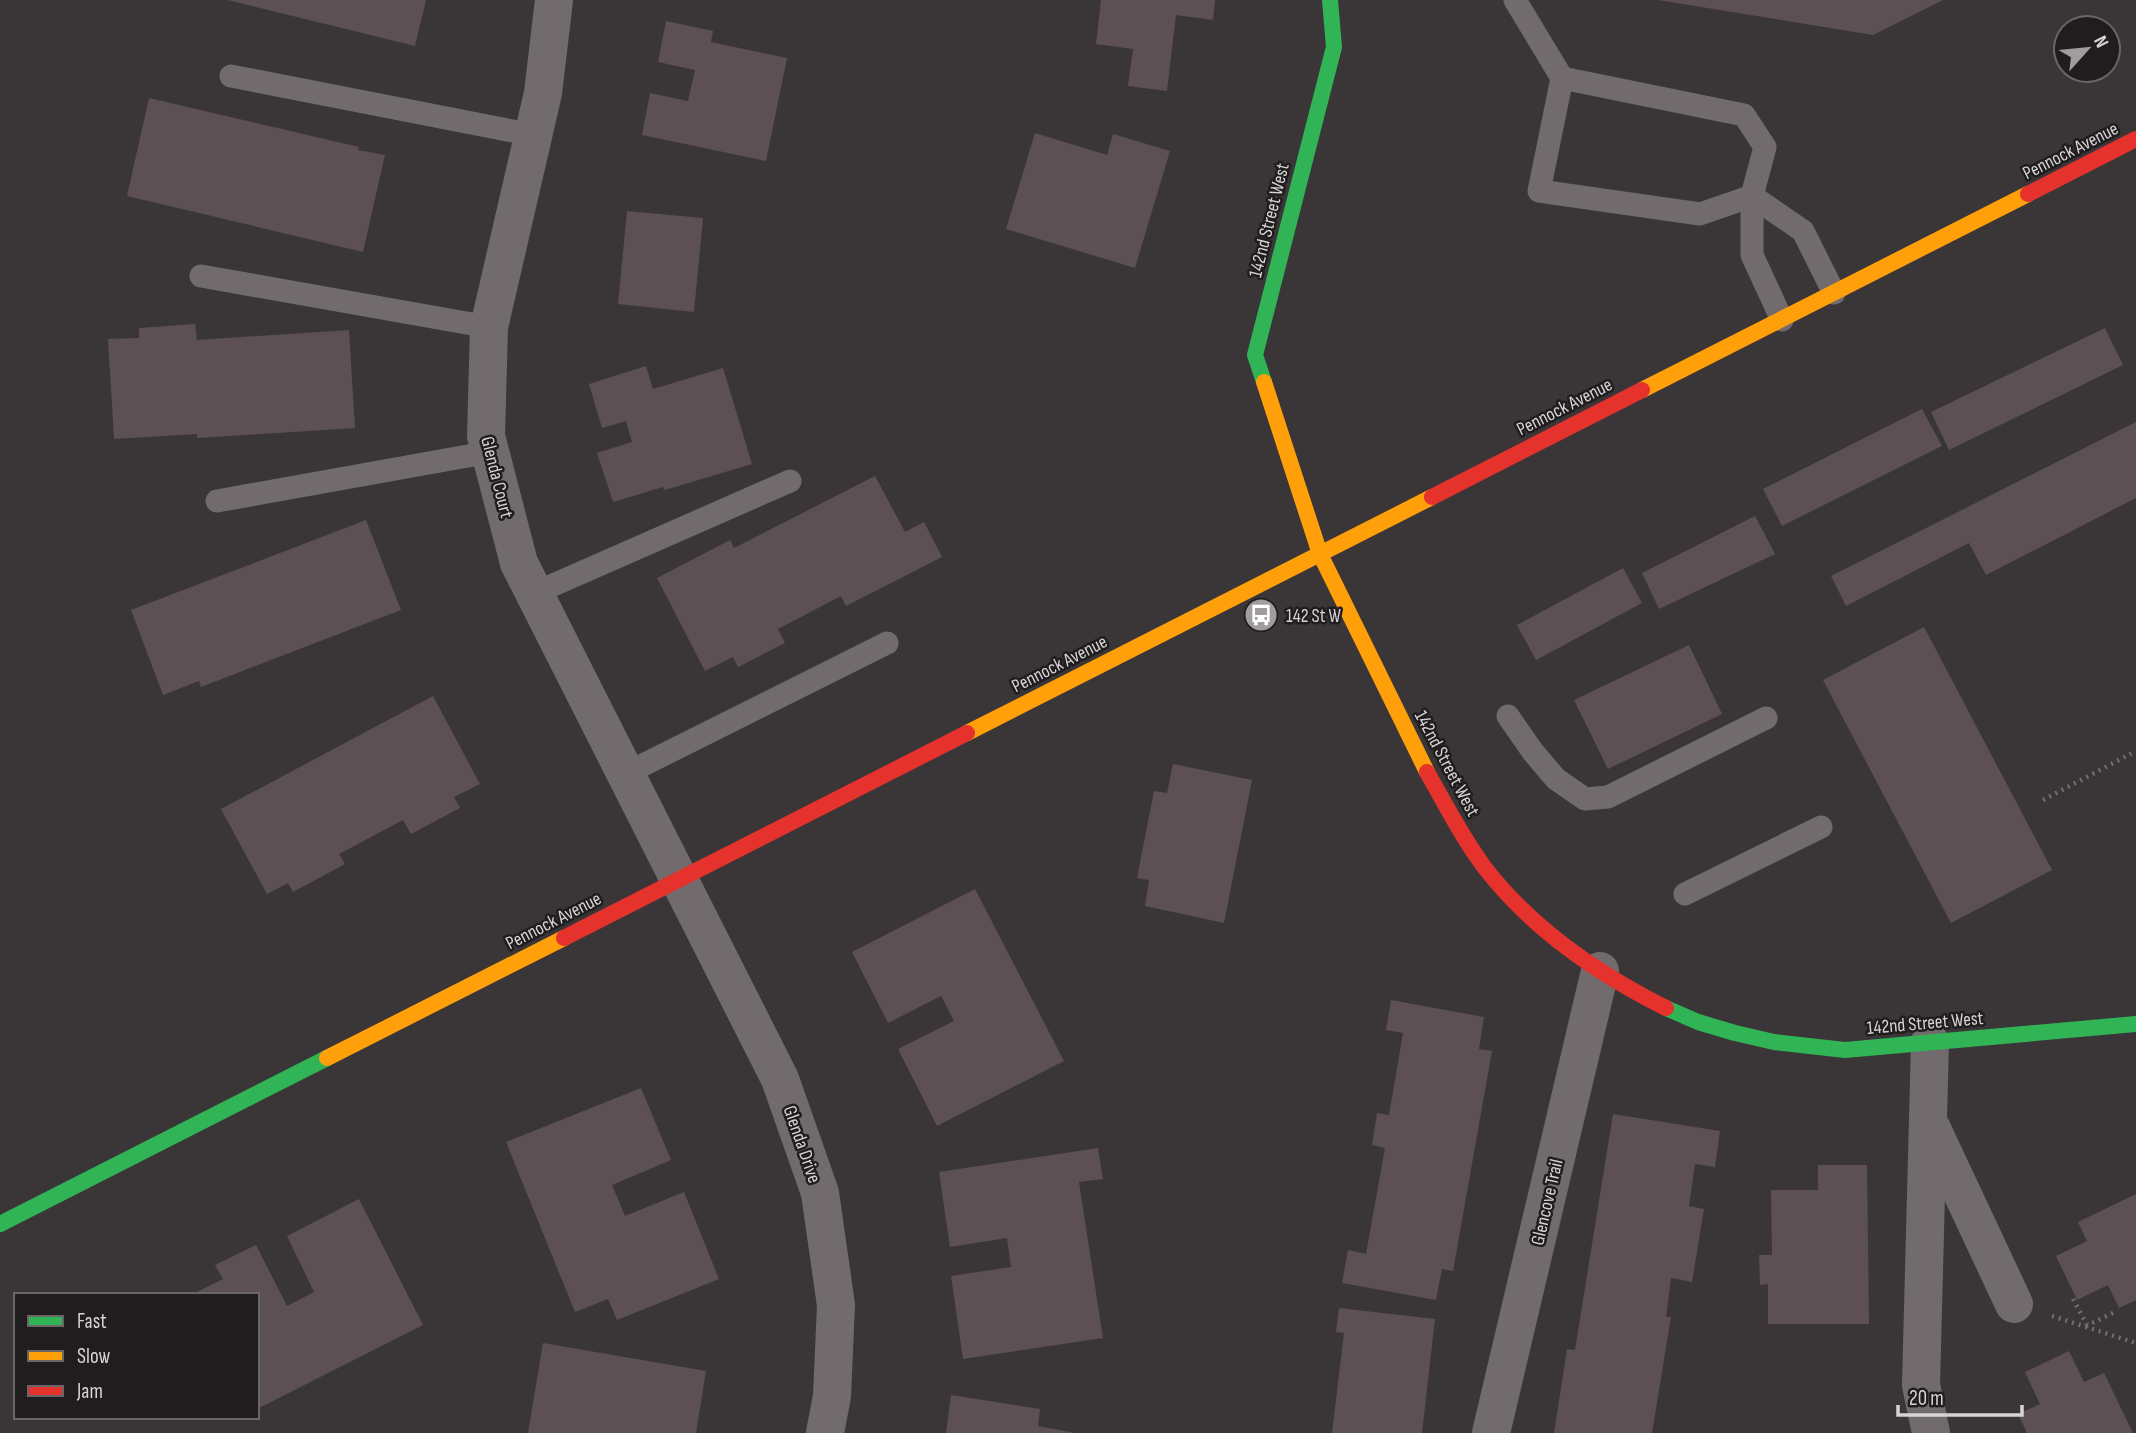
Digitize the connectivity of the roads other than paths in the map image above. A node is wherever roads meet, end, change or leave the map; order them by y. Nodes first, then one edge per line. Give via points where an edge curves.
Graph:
1 (554, 0) edge
2 (1330, 0) edge
3 (1515, 0) edge
4 (231, 76) dead end
5 (1562, 78) junction
6 (533, 135) junction
7 (2136, 139) edge
8 (1752, 196) junction
9 (201, 275) dead end
10 (1834, 293) junction
11 (1782, 320) junction
12 (489, 327) junction
13 (490, 452) junction
14 (790, 481) dead end
15 (217, 501) dead end
16 (1320, 554) junction
17 (535, 593) junction
18 (887, 643) dead end
19 (1508, 716) dead end
20 (1766, 718) dead end
21 (625, 774) junction
22 (1821, 827) dead end
23 (678, 880) junction
24 (1685, 894) dead end
25 (1600, 971) junction
26 (2136, 1024) edge
27 (1930, 1042) junction
28 (1928, 1120) junction
29 (0, 1224) edge
30 (2014, 1304) dead end
31 (825, 1433) edge
32 (1492, 1433) edge
33 (1931, 1433) edge

1 - 6 street, Glenda Court
2 - 16 street, 142nd Street West via 1334,47 1255,355
3 - 5 lane
4 - 6 lane
5 - 8 lane via 1744,115 1765,147
5 - 8 lane via 1539,191 1700,214
6 - 12 street, Glenda Court
7 - 10 street, Pennock Avenue
8 - 10 lane via 1803,231
8 - 11 lane via 1752,255
9 - 12 lane
10 - 11 street, Pennock Avenue
11 - 16 street, Pennock Avenue
12 - 13 street, Glenda Court via 486,436
13 - 15 lane
13 - 17 street, Glenda Court via 519,563
14 - 17 lane
16 - 23 street, Pennock Avenue
16 - 25 street, 142nd Street West via 1417,755 1468,842 1521,907 1570,952
17 - 21 street, Glenda Court
18 - 21 lane
19 - 20 lane via 1556,779 1586,799 1608,797
21 - 23 street, Glenda Court
22 - 24 lane
23 - 29 street, Pennock Avenue
23 - 31 street, Glenda Drive via 780,1079 820,1193 836,1305 832,1396
25 - 27 street, 142nd Street West via 1699,1022 1748,1036 1845,1050
25 - 32 street, Glencove Trail
26 - 27 street, 142nd Street West
27 - 28 street
28 - 30 street
28 - 33 street via 1921,1385

